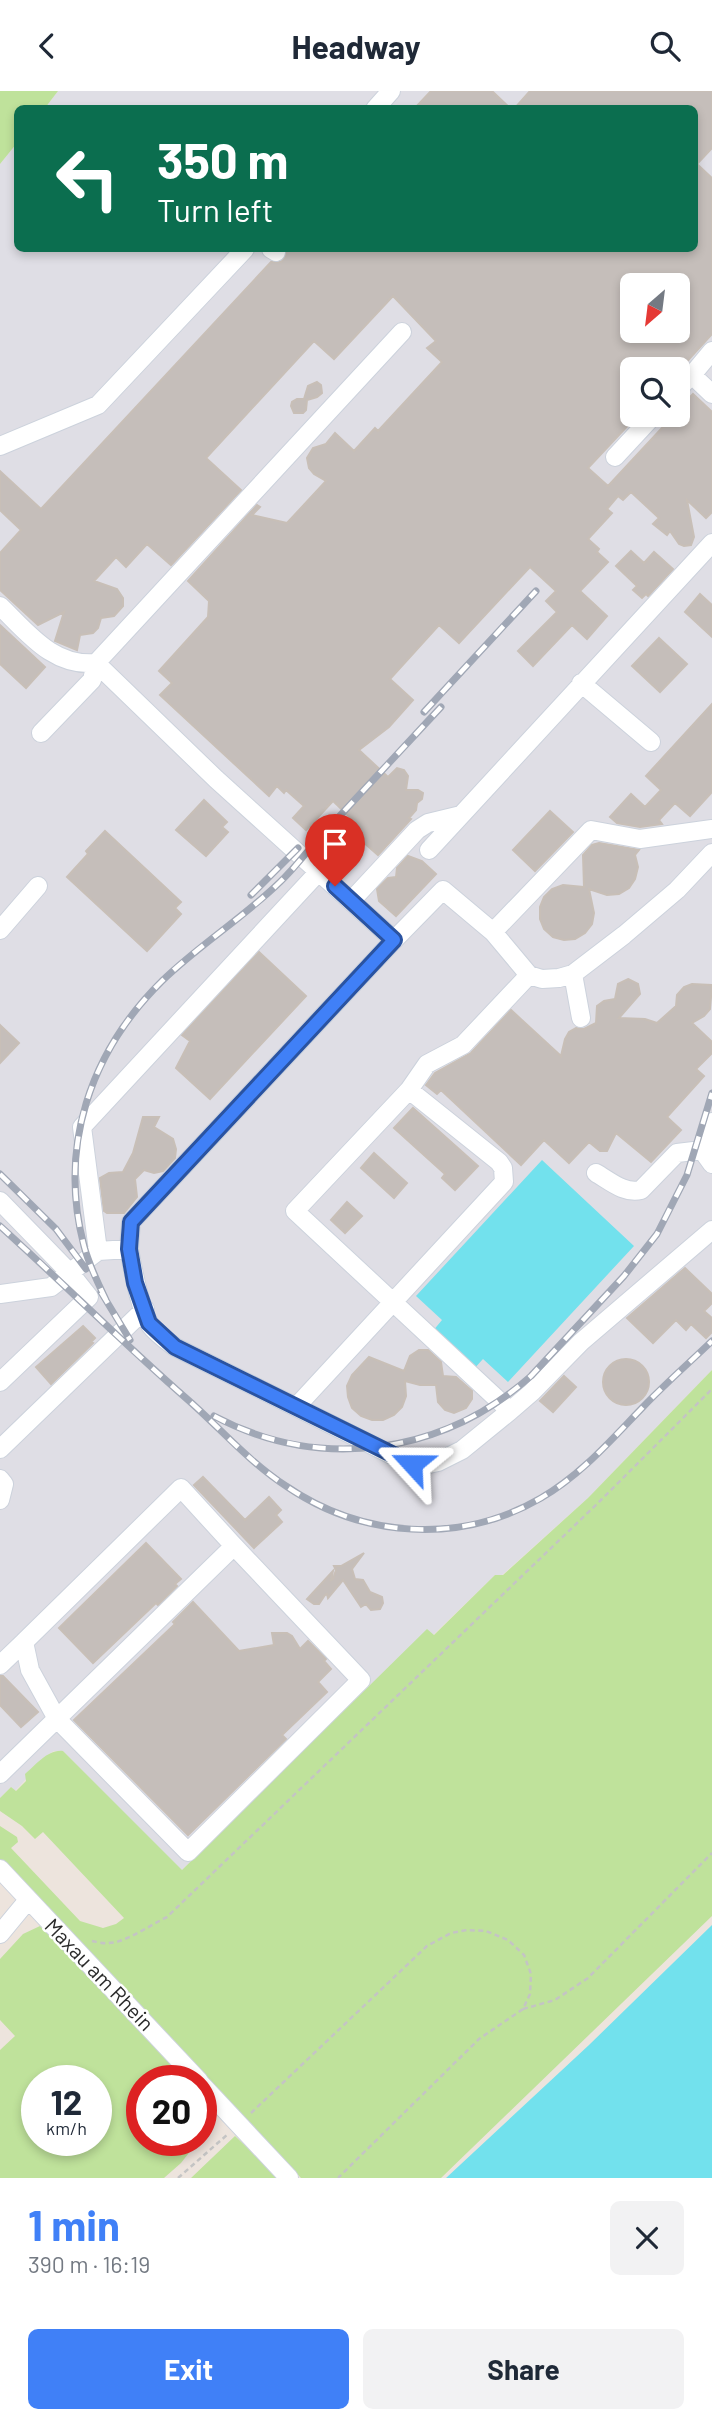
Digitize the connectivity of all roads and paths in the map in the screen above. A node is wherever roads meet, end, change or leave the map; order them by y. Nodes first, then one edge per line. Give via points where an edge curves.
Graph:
1 (391, 91) edge
2 (379, 105) edge
3 (242, 252) edge
4 (402, 333) dead end
5 (712, 351) edge
6 (692, 375) joint
7 (712, 394) edge
8 (643, 427) edge
9 (0, 446) edge
10 (615, 457) dead end
11 (712, 543) edge
12 (0, 606) edge
13 (96, 663) junction
14 (581, 683) junction
15 (41, 733) dead end
16 (652, 742) dead end
17 (461, 814) junction
18 (712, 829) edge
19 (351, 837) dead end
20 (429, 850) dead end
21 (712, 853) edge
22 (319, 871) junction
23 (38, 886) dead end
24 (351, 901) junction
25 (0, 930) edge
26 (493, 932) junction
27 (394, 940) junction
28 (573, 974) junction
29 (529, 975) junction
30 (581, 1018) dead end
31 (409, 1090) junction
32 (712, 1122) edge
33 (707, 1157) edge
34 (596, 1173) dead end
35 (0, 1201) edge
36 (709, 1238) edge
37 (129, 1249) junction
38 (98, 1251) junction
39 (70, 1273) junction
40 (0, 1294) edge
41 (392, 1303) junction
42 (145, 1309) junction
43 (0, 1382) edge
44 (712, 1389) edge
45 (296, 1407) junction
46 (510, 1411) junction
47 (0, 1449) edge
48 (0, 1479) edge
49 (0, 1500) edge
50 (234, 1546) junction
51 (24, 1642) junction
52 (0, 1665) edge
53 (57, 1719) junction
54 (0, 1774) edge
55 (712, 1853) edge
56 (0, 1869) edge
57 (28, 1900) junction
58 (0, 1934) edge
59 (87, 1941) dead end
60 (523, 2009) junction
61 (184, 2065) edge
62 (217, 2101) edge
63 (238, 2125) junction
64 (178, 2178) edge
65 (289, 2178) edge
66 (338, 2178) edge

1 - 2 lane
3 - 9 lane via 98,405
4 - 13 lane
5 - 6 lane
6 - 7 lane
8 - 10 lane
11 - 14 lane
12 - 13 lane via 48,652 64,660
13 - 15 lane via 92,680
13 - 22 lane
14 - 16 lane
14 - 17 lane
17 - 20 lane
17 - 24 lane via 417,830
18 - 26 lane via 640,839 591,830
19 - 22 lane
21 - 28 lane via 677,890
22 - 24 lane
22 - 38 lane via 82,1127
23 - 25 lane
24 - 27 lane
26 - 27 lane via 443,891
26 - 29 lane
27 - 37 lane via 131,1222
28 - 29 lane via 542,979
28 - 30 lane
29 - 31 lane via 463,1045 427,1064
31 - 41 lane via 295,1211
31 - 41 lane via 499,1162 504,1177 497,1191
32 - 33 lane
33 - 34 lane via 677,1153 636,1192
35 - 39 lane
36 - 46 lane via 581,1342
37 - 38 lane
37 - 42 lane
38 - 39 lane
39 - 40 lane via 51,1287
39 - 43 lane via 89,1297
41 - 45 lane
41 - 46 lane
42 - 45 lane via 149,1323 175,1347
42 - 47 lane
44 - 59 path via 167,1917 110,1944
45 - 46 lane via 402,1460 424,1465 462,1450
48 - 49 lane via 4,1484
50 - 51 lane via 181,1488
50 - 53 lane
50 - 53 lane via 361,1680 188,1852
51 - 52 lane
51 - 53 lane via 30,1670
53 - 54 lane
55 - 60 path via 588,1978 555,2000
56 - 57 lane, Maxau am Rhein
57 - 58 lane
57 - 61 lane, Maxau am Rhein
60 - 63 path via 531,1974 524,1955 508,1940 486,1931 451,1933 427,1946
60 - 66 path via 479,2039
62 - 63 lane, Maxau am Rhein
63 - 64 path
63 - 65 lane, Maxau am Rhein

